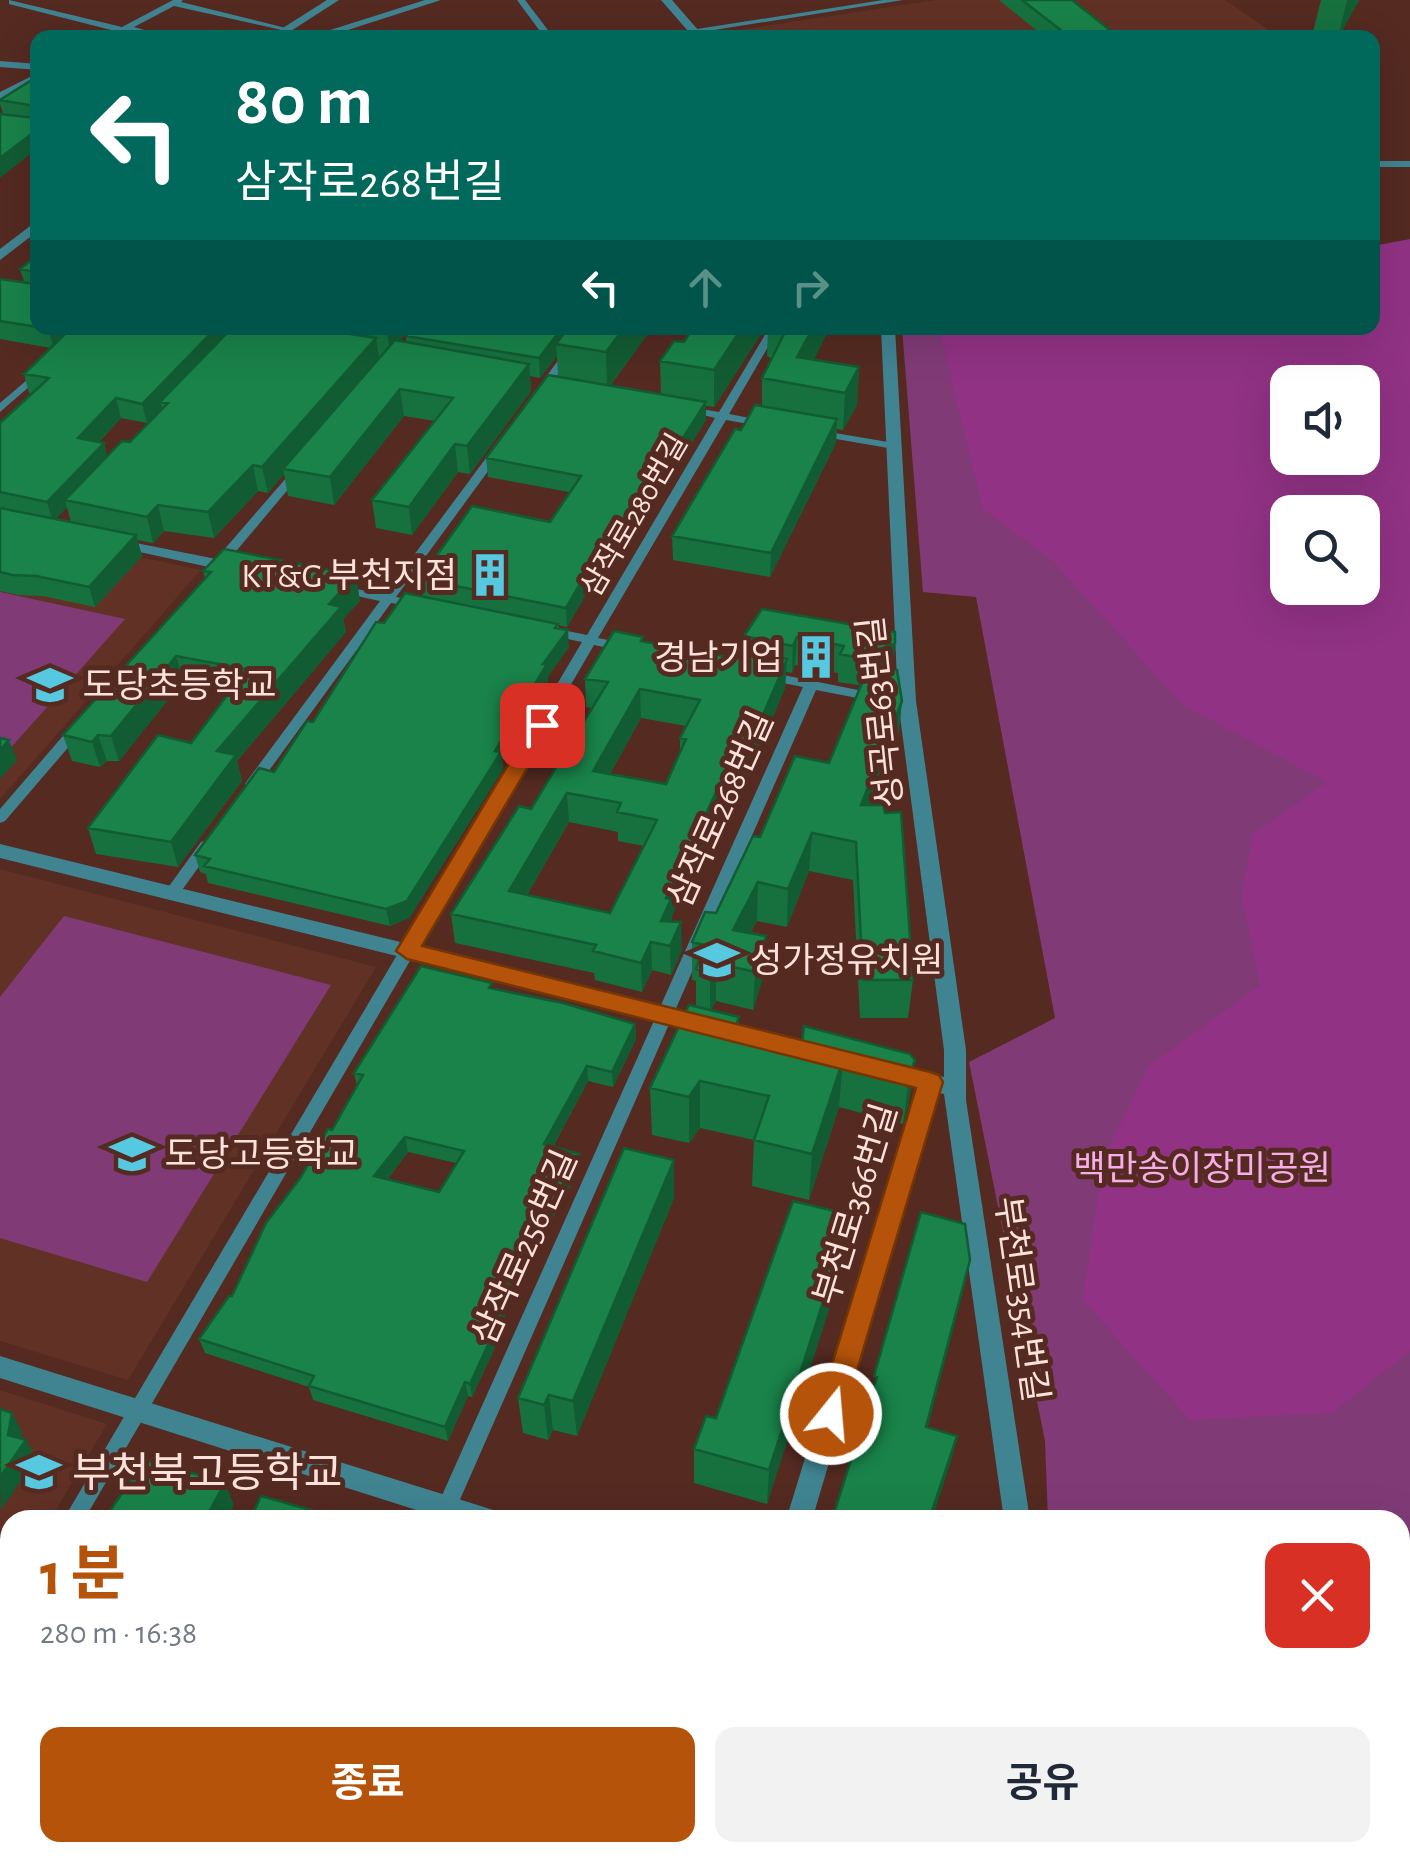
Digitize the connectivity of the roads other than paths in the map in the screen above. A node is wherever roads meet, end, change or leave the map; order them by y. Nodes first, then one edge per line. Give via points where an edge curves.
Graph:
1 (152, 0) edge
2 (521, 0) edge
3 (666, 0) edge
4 (812, 0) edge
5 (900, 0) edge
6 (15, 1) edge
7 (327, 1) edge
8 (430, 1) edge
9 (175, 3) edge
10 (0, 8) edge
11 (823, 12) junction
12 (124, 29) junction
13 (286, 29) joint
14 (129, 30) edge
15 (336, 30) edge
16 (544, 30) edge
17 (693, 30) edge
18 (720, 30) edge
19 (0, 64) edge
20 (30, 66) edge
21 (30, 79) edge
22 (0, 96) edge
23 (1380, 164) edge
24 (1410, 164) edge
25 (30, 231) edge
26 (0, 256) edge
27 (582, 335) edge
28 (770, 335) edge
29 (888, 335) edge
30 (58, 354) edge
31 (526, 382) edge
32 (545, 385) junction
33 (564, 388) edge
34 (534, 400) edge
35 (0, 409) edge
36 (682, 409) edge
37 (722, 416) junction
38 (779, 426) edge
39 (798, 429) edge
40 (511, 431) edge
41 (894, 446) junction
42 (306, 462) edge
43 (110, 542) edge
44 (218, 564) junction
45 (237, 568) edge
46 (206, 579) edge
47 (332, 587) edge
48 (388, 598) junction
49 (425, 606) edge
50 (535, 628) edge
51 (590, 640) junction
52 (645, 651) edge
53 (756, 674) edge
54 (810, 685) junction
55 (906, 701) junction
56 (90, 714) edge
57 (238, 802) edge
58 (0, 818) edge
59 (216, 832) edge
60 (0, 850) edge
61 (172, 893) junction
62 (407, 951) junction
63 (665, 1014) junction
64 (930, 1082) junction
65 (957, 1089) junction
66 (0, 1367) edge
67 (138, 1410) junction
68 (79, 1510) edge
69 (432, 1510) edge
70 (446, 1510) edge
71 (803, 1510) edge
72 (1016, 1510) edge

1 - 9 lane
2 - 16 lane
3 - 17 street
4 - 11 lane
5 - 11 lane
6 - 10 lane
6 - 12 lane
7 - 13 street
8 - 15 street
9 - 12 lane
9 - 13 lane
11 - 18 lane
12 - 14 lane
19 - 20 street
21 - 22 lane
23 - 24 lane
25 - 26 street
27 - 32 lane
28 - 37 lane, 삼작로280번길
29 - 41 street, 성곡로63번길
30 - 35 lane
31 - 32 lane
32 - 33 lane
32 - 34 lane
36 - 37 lane
37 - 38 lane
37 - 51 lane, 삼작로280번길
39 - 41 lane
40 - 48 lane
41 - 55 street, 성곡로63번길
42 - 44 lane
43 - 44 lane
44 - 45 lane
44 - 46 lane
47 - 48 lane
48 - 49 lane
48 - 57 lane
50 - 51 lane, 삼작로280번길
51 - 52 lane, 삼작로280번길
51 - 62 lane
53 - 54 lane
54 - 55 lane
54 - 63 lane, 삼작로268번길
55 - 65 street, 성곡로63번길
56 - 58 lane
59 - 61 lane
60 - 61 street
61 - 62 street
62 - 63 street
62 - 67 lane
63 - 64 street
63 - 70 lane, 삼작로256번길
64 - 65 street
64 - 71 street, 부천로366번길
65 - 72 street, 부천로354번길
66 - 67 street
67 - 68 lane
67 - 69 street

